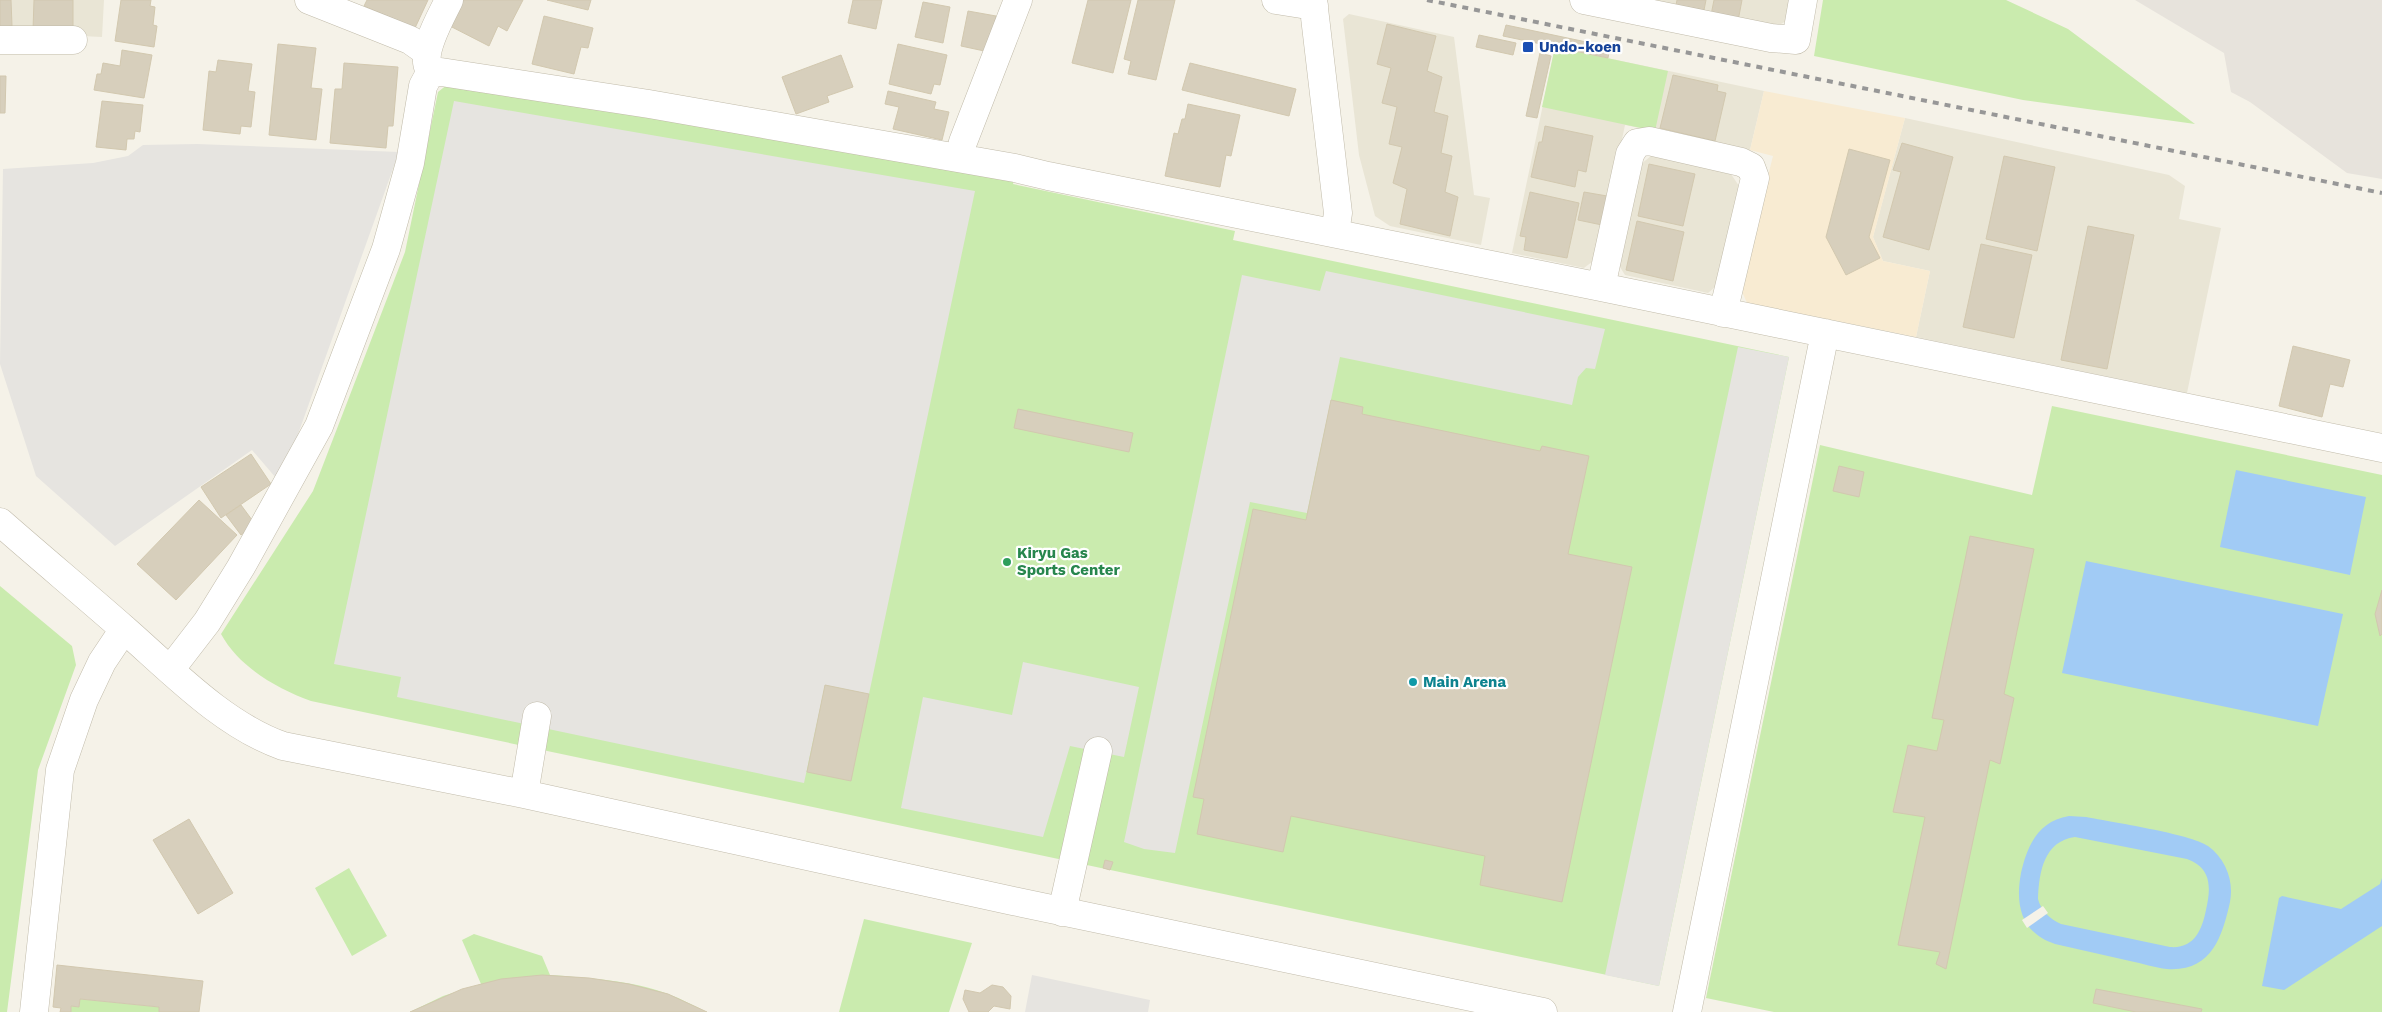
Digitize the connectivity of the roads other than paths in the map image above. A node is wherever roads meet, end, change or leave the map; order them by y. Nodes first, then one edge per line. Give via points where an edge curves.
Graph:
1 (309, 0) edge
2 (449, 0) edge
3 (1018, 0) edge
4 (1276, 0) edge
5 (1584, 0) edge
6 (1803, 0) edge
7 (1314, 3) edge
8 (0, 40) edge
9 (73, 40) dead end
10 (428, 62) junction
11 (959, 157) junction
12 (1335, 233) junction
13 (1601, 287) junction
14 (1723, 313) junction
15 (1825, 333) junction
16 (2382, 448) edge
17 (0, 522) edge
18 (124, 629) junction
19 (170, 670) junction
20 (537, 716) dead end
21 (1098, 751) dead end
22 (524, 794) junction
23 (1062, 912) junction
24 (34, 1012) edge
25 (1543, 1012) edge
26 (1687, 1012) edge

1 - 10 street via 410,40
2 - 10 street
3 - 11 street
4 - 7 street
5 - 6 street via 1771,38 1796,40
7 - 12 street via 1338,213
8 - 9 street
10 - 11 street via 451,73
10 - 19 street via 410,163 386,250 319,426 242,567 207,622
11 - 12 street
12 - 13 street
13 - 14 street
13 - 14 street via 1630,154 1637,143 1649,141 1751,166 1755,178
14 - 15 street
15 - 16 street
15 - 26 street
17 - 18 street
18 - 19 street
18 - 24 street via 102,662 84,700 60,770
19 - 22 street via 239,724 283,746
20 - 22 street
21 - 23 street
22 - 23 street
23 - 25 street

